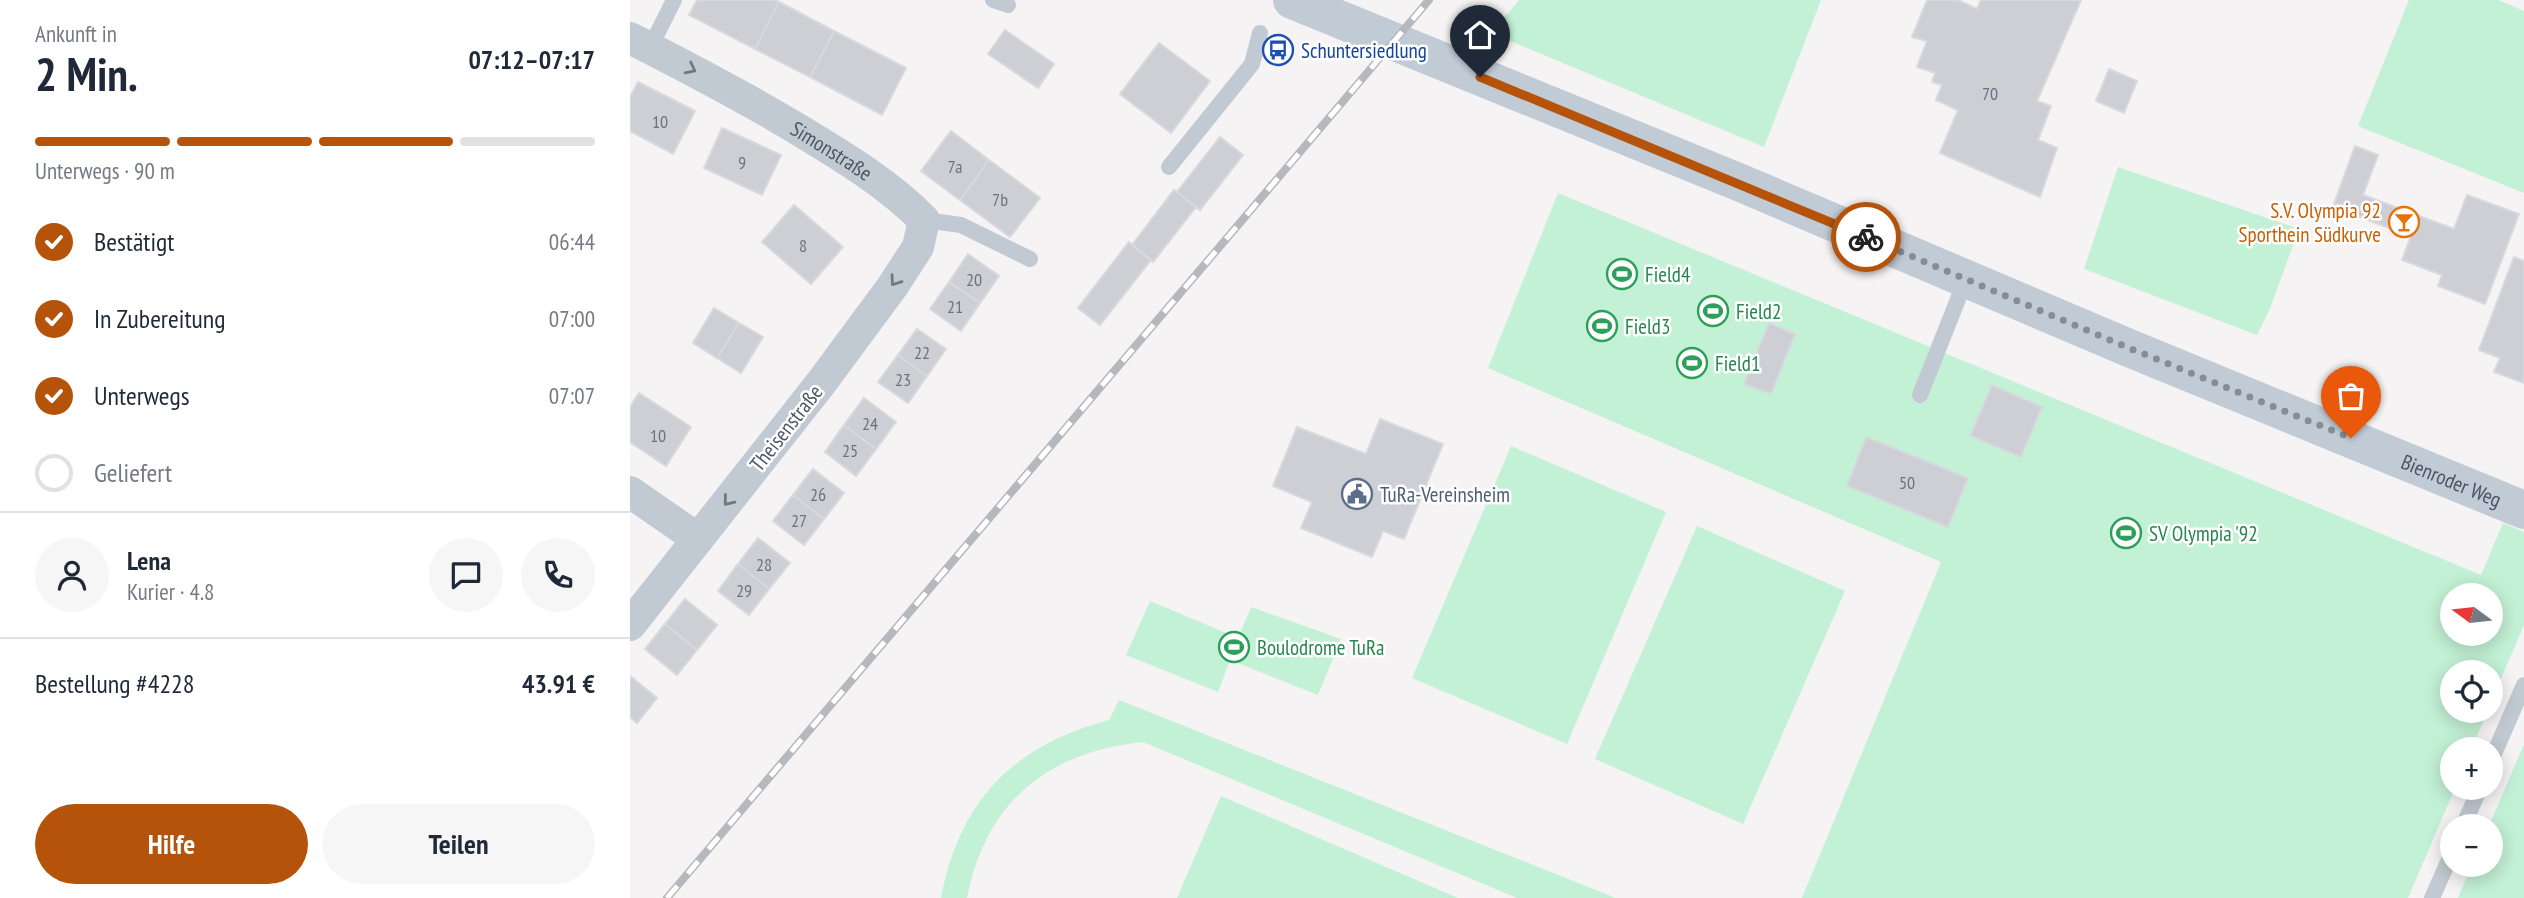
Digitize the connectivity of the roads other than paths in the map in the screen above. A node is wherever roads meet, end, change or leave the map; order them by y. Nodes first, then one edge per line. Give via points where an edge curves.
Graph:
1 (674, 0) edge
2 (1292, 0) edge
3 (1260, 33) dead end
4 (640, 43) edge
5 (1169, 167) dead end
6 (924, 220) junction
7 (1030, 259) dead end
8 (1966, 279) junction
9 (1920, 395) dead end
10 (630, 492) edge
11 (2524, 510) edge
12 (698, 539) junction
13 (630, 625) edge
14 (2524, 685) edge
15 (2501, 737) edge
16 (2441, 877) edge
17 (2432, 898) edge

1 - 4 lane
2 - 8 main road, Bienroder Weg
3 - 5 lane via 1252,64
4 -> 6 street, Simonstraße via 746,98 858,165
6 - 7 lane via 961,225
6 -> 12 street, Theisenstraße via 918,247 892,286
8 - 9 lane
8 - 11 main road, Bienroder Weg
10 - 12 street
12 - 13 street, Theisenstraße
14 - 15 lane
16 - 17 lane

